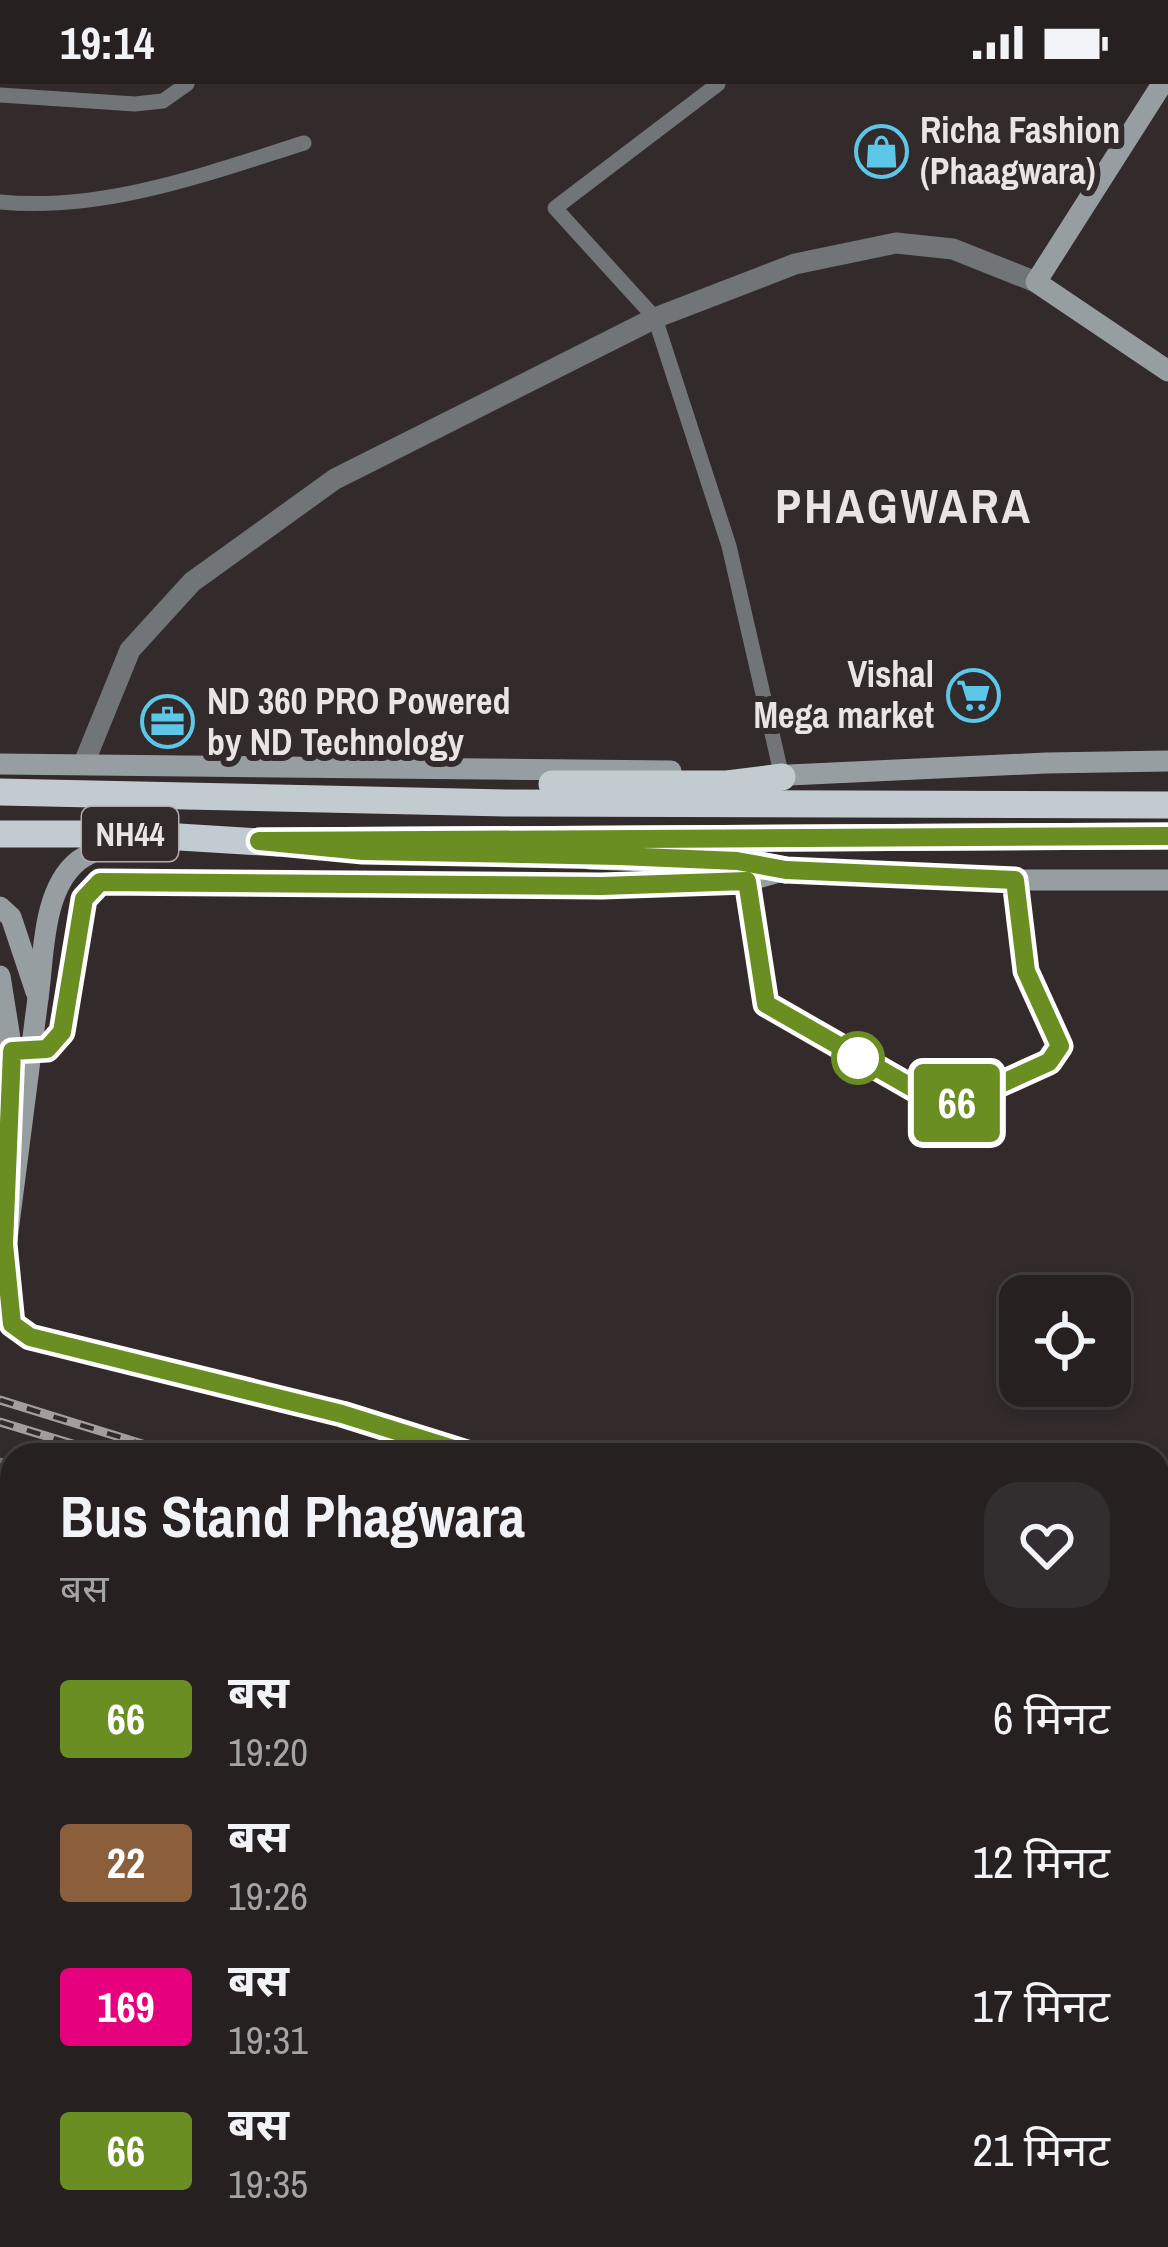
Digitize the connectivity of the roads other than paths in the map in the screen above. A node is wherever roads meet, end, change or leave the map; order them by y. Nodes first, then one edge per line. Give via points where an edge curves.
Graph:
1 (187, 84) edge
2 (718, 84) edge
3 (1162, 84) edge
4 (0, 95) edge
5 (304, 143) dead end
6 (0, 202) edge
7 (1036, 283) junction
8 (655, 318) junction
9 (1168, 371) edge
10 (1168, 761) edge
11 (84, 763) junction
12 (0, 764) edge
13 (782, 778) junction
14 (0, 792) edge
15 (273, 799) junction
16 (1168, 805) edge
17 (0, 834) edge
18 (131, 835) junction
19 (1168, 836) edge
20 (259, 841) junction
21 (786, 870) junction
22 (1015, 880) junction
23 (1168, 880) edge
24 (747, 881) junction
25 (0, 908) edge
26 (0, 976) edge
27 (38, 998) junction
28 (766, 1004) joint
29 (12, 1051) junction
30 (0, 1294) edge
31 (435, 1443) edge

1 - 4 street via 163,101 135,104
2 - 8 street via 555,208
3 - 7 main road
5 - 6 street via 85,202
7 - 8 street via 953,249 896,243 795,264
7 - 9 main road
8 - 11 street via 335,479 192,582 130,650
8 - 13 street via 729,547
10 - 13 main road
11 - 12 main road
11 - 13 main road
13 - 15 highway via 414,784
14 - 15 highway, NH44
15 - 16 highway, NH44
17 - 18 highway, NH44
18 - 20 highway, NH44
18 - 27 main road via 79,860 61,880
19 - 20 highway, NH44
20 - 21 highway via 737,861
21 - 22 main road
21 - 24 main road
22 - 23 main road
22 - 28 lane via 1026,971 1060,1046 1049,1062 944,1106
24 - 28 street
24 - 29 main road via 100,882 84,899 62,1032 47,1049
25 - 27 main road via 11,917
26 - 29 main road
27 - 30 main road, bridge
29 - 31 street via 4,1244 12,1324 30,1337

